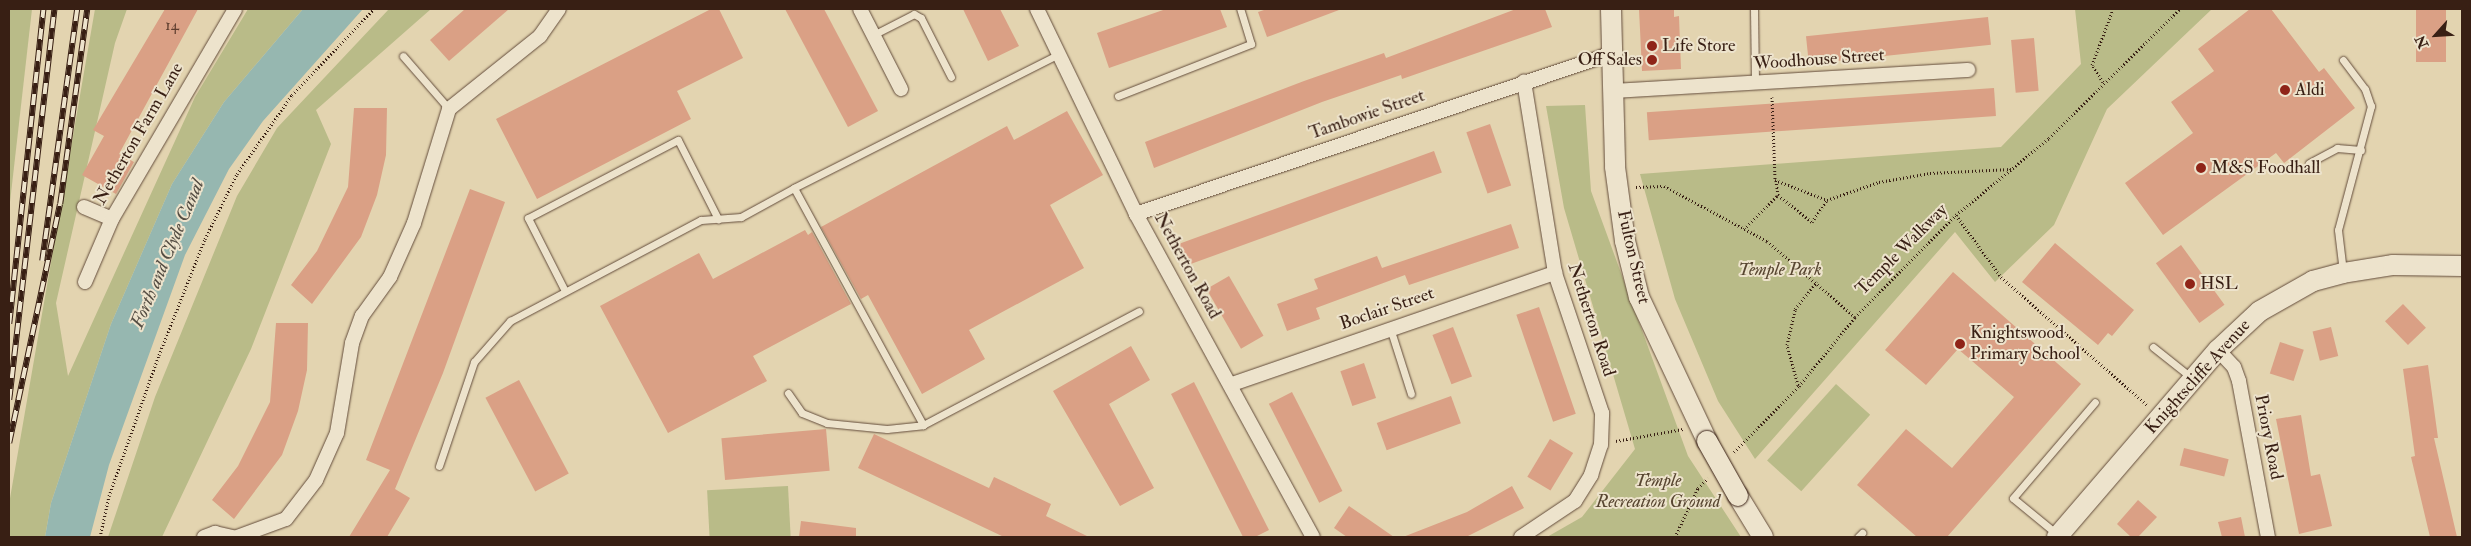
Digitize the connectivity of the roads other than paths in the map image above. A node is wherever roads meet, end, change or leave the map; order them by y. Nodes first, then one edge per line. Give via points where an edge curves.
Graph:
1 (234, 9) edge
2 (559, 9) edge
3 (860, 9) edge
4 (1037, 9) edge
5 (1240, 9) edge
6 (1611, 9) edge
7 (1754, 9) edge
8 (873, 34) junction
9 (1058, 54) junction
10 (1610, 54) junction
11 (404, 56) dead end
12 (2343, 60) dead end
13 (1968, 70) dead end
14 (952, 77) dead end
15 (1524, 81) junction
16 (1755, 83) junction
17 (900, 89) dead end
18 (1612, 91) junction
19 (1118, 96) dead end
20 (449, 109) junction
21 (2361, 150) junction
22 (2309, 163) dead end
23 (794, 188) junction
24 (84, 207) dead end
25 (1136, 214) junction
26 (112, 219) junction
27 (718, 219) junction
28 (2462, 266) edge
29 (1555, 273) junction
30 (2343, 273) junction
31 (85, 282) dead end
32 (565, 291) junction
33 (1139, 312) dead end
34 (1389, 327) junction
35 (2153, 347) dead end
36 (2218, 350) junction
37 (2193, 380) junction
38 (1232, 384) junction
39 (788, 394) dead end
40 (1411, 394) dead end
41 (2095, 402) dead end
42 (923, 425) junction
43 (439, 466) dead end
44 (2058, 536) edge
45 (204, 537) edge
46 (233, 537) edge
47 (237, 537) edge
48 (1313, 537) edge
49 (1521, 537) edge
50 (1763, 537) edge
51 (2268, 537) edge

1 - 26 street, Netherton Farm Lane
2 - 20 street via 540,36
3 - 8 street
4 - 9 street, Netherton Road
5 - 19 lane via 1251,44
6 - 10 street, Fulton Street
7 - 16 lane
8 - 14 lane via 914,14 921,18
8 - 17 street
9 - 23 lane
9 - 25 street, Netherton Road
10 - 15 street, Tambowie Street
10 - 18 street, Fulton Street
11 - 20 lane
12 - 21 lane via 2365,89 2371,106
13 - 16 street, Woodhouse Street
15 - 25 street, Tambowie Street
15 - 29 street, Netherton Road
16 - 18 street, Woodhouse Street
18 - 50 street, Fulton Street, bridge via 1618,187 1639,297 1706,441
20 - 47 street via 414,223 390,278 362,316 352,343 337,433 316,480 286,519
21 - 22 lane via 2337,148
21 - 30 lane via 2338,230 2336,244
23 - 27 lane via 741,217
23 - 42 lane
24 - 26 street
25 - 38 street, Netherton Road
26 - 31 street, Netherton Farm Lane
27 - 32 lane via 701,220
27 - 32 lane via 678,140 528,218
28 - 30 street, Knightscliffe Avenue via 2393,265
29 - 34 street, Boclair Street
29 - 49 street, Netherton Road via 1602,414 1601,445 1591,475 1575,501
30 - 36 street, Knightscliffe Avenue via 2313,282 2260,312
32 - 43 lane via 510,321 491,336 474,362
33 - 42 lane
34 - 38 street, Boclair Street
34 - 40 lane
35 - 37 lane
36 - 37 street, Knightscliffe Avenue
36 - 51 street, Priory Road via 2234,366 2239,381
37 - 44 street, Knightscliffe Avenue
38 - 48 street, Netherton Road
39 - 42 lane via 802,413 827,424 887,429
41 - 44 lane via 2013,498
45 - 46 street via 216,533

